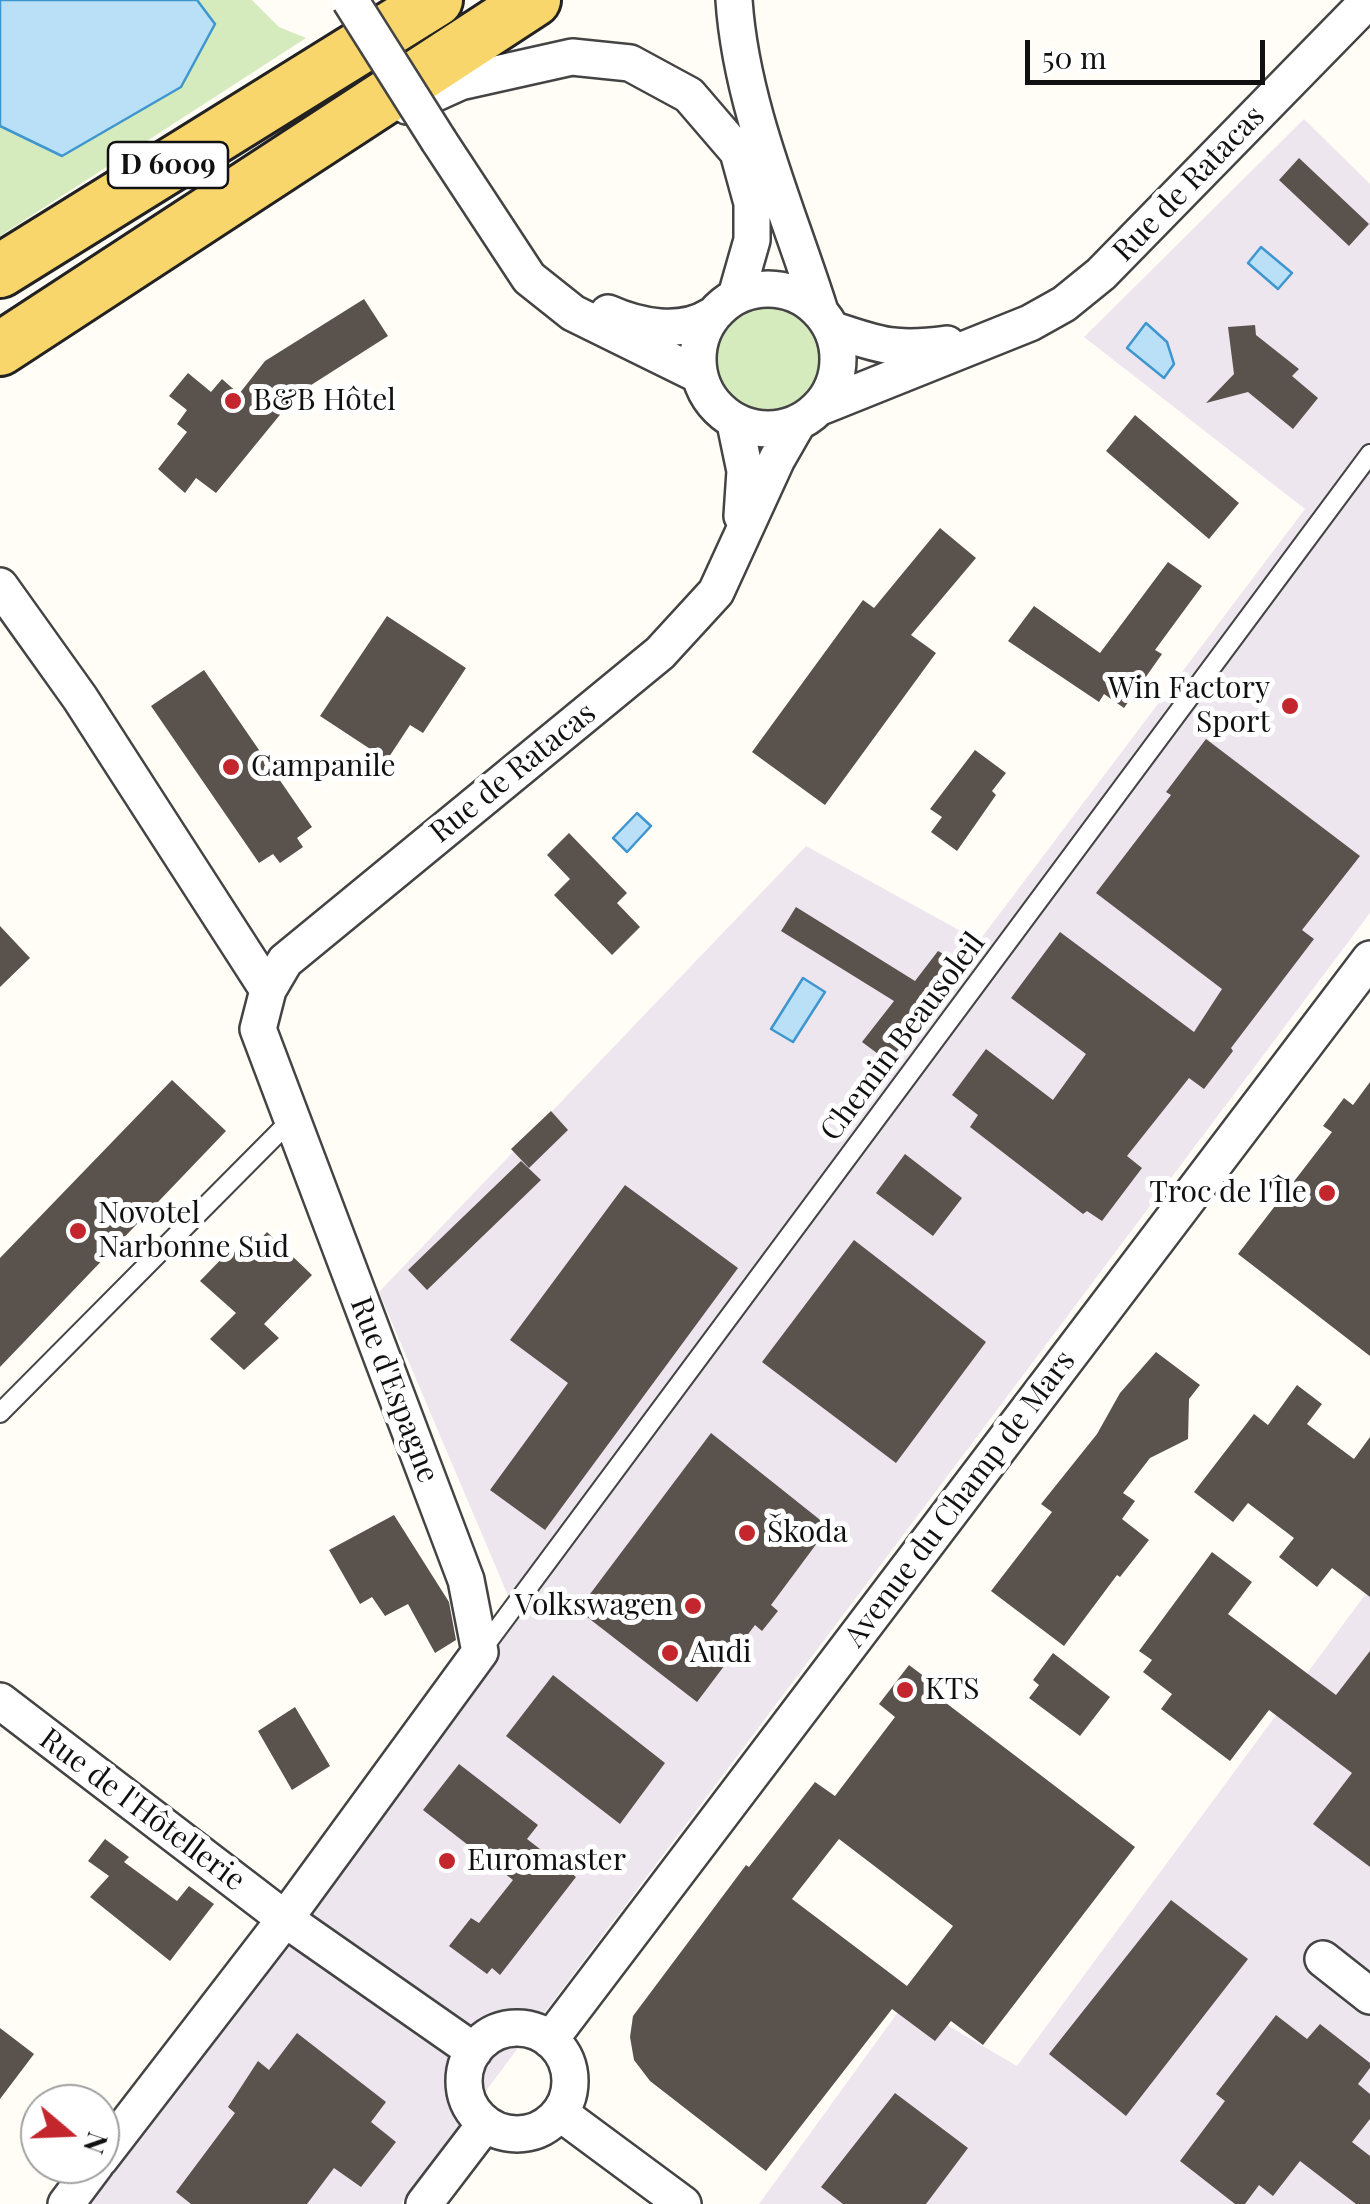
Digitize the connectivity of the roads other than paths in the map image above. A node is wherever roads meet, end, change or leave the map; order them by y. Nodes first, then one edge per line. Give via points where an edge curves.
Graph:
1 (350, 0) edge
2 (374, 0) edge
3 (411, 0) edge
4 (436, 0) edge
5 (534, 0) edge
6 (734, 0) edge
7 (1369, 0) edge
8 (336, 61) junction
9 (446, 136) junction
10 (297, 156) junction
11 (0, 271) edge
12 (724, 306) junction
13 (827, 319) junction
14 (988, 339) junction
15 (0, 349) edge
16 (699, 375) junction
17 (809, 416) junction
18 (736, 422) junction
19 (1370, 454) edge
20 (741, 540) junction
21 (0, 586) edge
22 (1370, 958) edge
23 (268, 990) junction
24 (290, 1120) junction
25 (0, 1413) edge
26 (480, 1652) junction
27 (0, 1701) edge
28 (285, 1919) junction
29 (1323, 1959) dead end
30 (1370, 1996) edge
31 (550, 2040) junction
32 (474, 2051) junction
33 (560, 2112) junction
34 (485, 2124) junction
35 (120, 2133) edge
36 (81, 2184) edge
37 (66, 2204) edge
38 (424, 2204) edge
39 (683, 2204) edge

1 - 9 street, bridge
2 - 9 street
3 - 8 street
4 - 8 main road, D 6009
5 - 10 main road, D 6009
6 - 13 street via 737,41 759,125
7 - 14 street, Rue de Ratacas via 1101,274 1064,304
8 - 11 main road, D 6009
9 - 12 street via 540,260 580,300 635,325 695,326
9 - 16 street via 529,278 574,313
10 - 12 street via 460,82 572,57 630,63 689,96 738,152 752,203 752,240
10 - 15 main road, D 6009
12 - 13 street via 773,288 796,292
12 - 16 street via 698,347
13 - 14 street, Rue de Ratacas via 871,343 907,350
13 - 17 street via 840,358
14 - 17 street, Rue de Ratacas
16 - 18 street via 713,402
17 - 18 street via 765,431
17 - 20 street, Rue de Ratacas via 777,459
18 - 20 street, Rue de Ratacas via 745,471
19 - 26 lane, Chemin Beausoleil
20 - 23 street, Rue de Ratacas via 716,592 660,654 285,962
21 - 23 street
22 - 31 street, Avenue du Champ de Mars
23 - 24 street, Rue d'Espagne via 258,1029
24 - 25 lane
24 - 26 street, Rue d'Espagne via 466,1580
26 - 28 street
27 - 28 street, Rue de l'Hôtellerie
28 - 32 street, Rue de l'Hôtellerie
28 - 35 street
29 - 30 street
31 - 32 street via 524,2028 504,2028
31 - 33 street via 569,2070
32 - 34 street via 463,2077 466,2098
33 - 34 street via 527,2134
33 - 39 street
34 - 38 street
36 - 37 street

